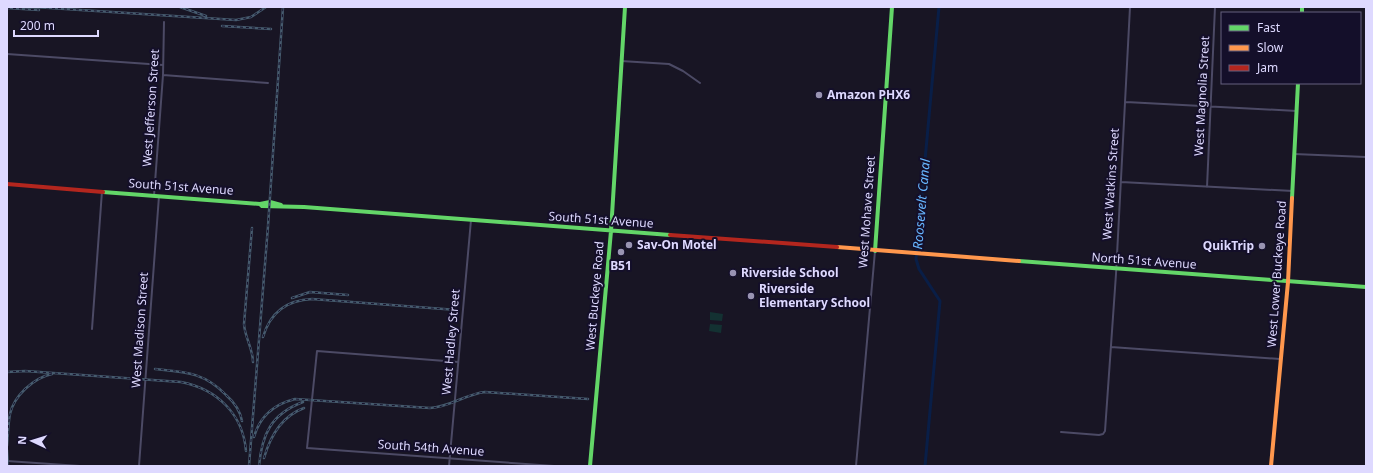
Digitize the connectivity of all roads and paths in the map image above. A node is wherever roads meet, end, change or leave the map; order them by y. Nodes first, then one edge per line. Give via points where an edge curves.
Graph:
1 (624, 7) edge
2 (892, 7) edge
3 (1130, 7) edge
4 (1216, 7) edge
5 (164, 22) dead end
6 (7, 54) edge
7 (621, 62) junction
8 (163, 65) junction
9 (163, 75) junction
10 (268, 83) dead end
11 (700, 83) dead end
12 (1298, 84) edge
13 (1126, 102) junction
14 (1211, 106) junction
15 (1297, 110) junction
16 (1294, 154) junction
17 (1366, 157) edge
18 (1121, 182) junction
19 (7, 184) edge
20 (1207, 187) junction
21 (101, 191) junction
22 (1293, 191) junction
23 (154, 196) junction
24 (159, 196) junction
25 (471, 220) junction
26 (611, 231) junction
27 (875, 251) junction
28 (921, 254) joint
29 (1115, 269) junction
30 (1288, 282) junction
31 (1366, 287) edge
32 (92, 329) dead end
33 (1111, 347) junction
34 (1281, 359) junction
35 (458, 362) junction
36 (1061, 432) dead end
37 (450, 458) junction
38 (7, 461) edge
39 (80, 466) edge
40 (139, 466) edge
41 (449, 466) edge
42 (554, 466) edge
43 (590, 466) edge
44 (856, 466) edge
45 (1271, 466) edge

1 - 7 main road, West Buckeye Road
2 - 27 main road, West Mohave Street
3 - 13 street, West Watkins Street
4 - 14 street, West Magnolia Street
5 - 8 street, West Jefferson Street
6 - 8 street
7 - 11 street via 670,64
7 - 26 main road, West Buckeye Road
8 - 9 street, West Jefferson Street
9 - 10 street
9 - 23 street, West Jefferson Street
12 - 15 main road, West Lower Buckeye Road
13 - 14 street
13 - 18 street, West Watkins Street
14 - 15 street
14 - 20 street, West Magnolia Street
15 - 16 main road, West Lower Buckeye Road
16 - 17 street
16 - 22 main road, West Lower Buckeye Road
18 - 20 street
18 - 29 street, West Watkins Street
19 - 21 main road
20 - 22 street
21 - 23 main road, South 51st Avenue
21 - 32 street
22 - 30 main road, West Lower Buckeye Road
23 - 24 main road, South 51st Avenue
24 - 25 main road, South 51st Avenue via 262,206 281,205
24 - 40 street, West Madison Street
25 - 26 main road, South 51st Avenue
25 - 35 street, West Hadley Street
26 - 27 main road, South 51st Avenue
26 - 43 main road, West Buckeye Road
27 - 28 main road, South 51st Avenue
27 - 44 street, West Mohave Street
28 - 29 main road, North 51st Avenue
29 - 30 main road, North 51st Avenue
29 - 33 street, West Watkins Street
30 - 31 main road, North 51st Avenue
30 - 34 main road, West Lower Buckeye Road
33 - 34 street
33 - 36 street, West Watkins Street via 1105,431 1103,434
34 - 45 main road, West Lower Buckeye Road
35 - 37 street, West Hadley Street
35 - 37 street, South 54th Avenue via 317,351 308,448
37 - 41 street, West Hadley Street
37 - 42 street, South 54th Avenue
38 - 39 street

